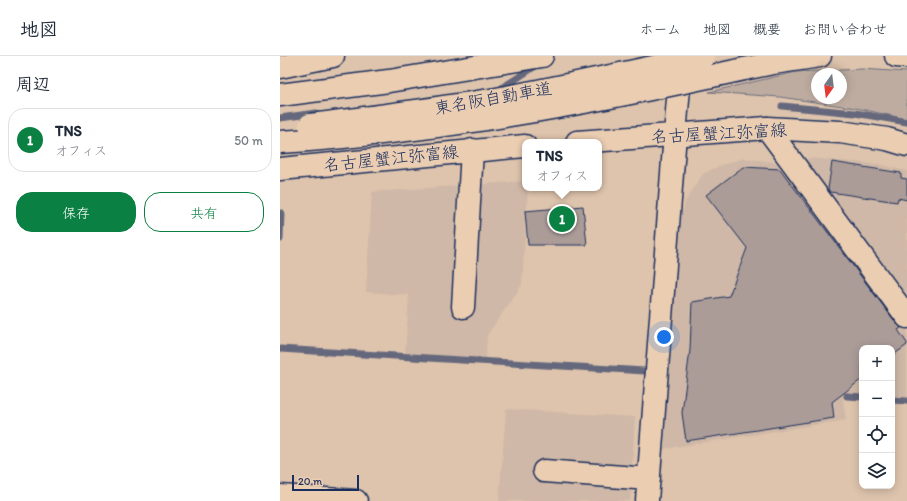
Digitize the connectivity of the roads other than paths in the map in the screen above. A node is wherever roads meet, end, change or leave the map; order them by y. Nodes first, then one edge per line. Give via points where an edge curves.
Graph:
1 (333, 56) edge
2 (492, 56) edge
3 (542, 56) edge
4 (682, 56) edge
5 (704, 56) edge
6 (820, 56) edge
7 (896, 56) edge
8 (907, 57) edge
9 (280, 66) edge
10 (389, 81) junction
11 (280, 95) edge
12 (280, 128) edge
13 (767, 128) junction
14 (675, 134) junction
15 (602, 140) edge
16 (280, 142) edge
17 (907, 145) edge
18 (522, 146) edge
19 (472, 150) junction
20 (280, 169) edge
21 (462, 308) dead end
22 (907, 317) edge
23 (544, 471) dead end
24 (648, 479) junction
25 (280, 496) edge
26 (356, 501) edge
27 (647, 501) edge

1 - 9 main road
2 - 10 main road
3 - 10 main road, 東名阪自動車道
4 - 14 main road
5 - 12 main road, 東名阪自動車道, bridge via 496,98
6 - 16 main road, bridge via 781,61 633,93 490,119
7 - 8 main road
10 - 11 main road, 東名阪自動車道
13 - 14 main road, 名古屋蟹江弥富線
13 - 17 main road, 名古屋蟹江弥富線 via 840,132
13 - 22 main road
14 - 15 main road, 名古屋蟹江弥富線
14 - 24 main road
18 - 19 main road, 名古屋蟹江弥富線
19 - 20 main road, 名古屋蟹江弥富線
19 - 21 main road
23 - 24 main road
24 - 27 main road
25 - 26 main road

